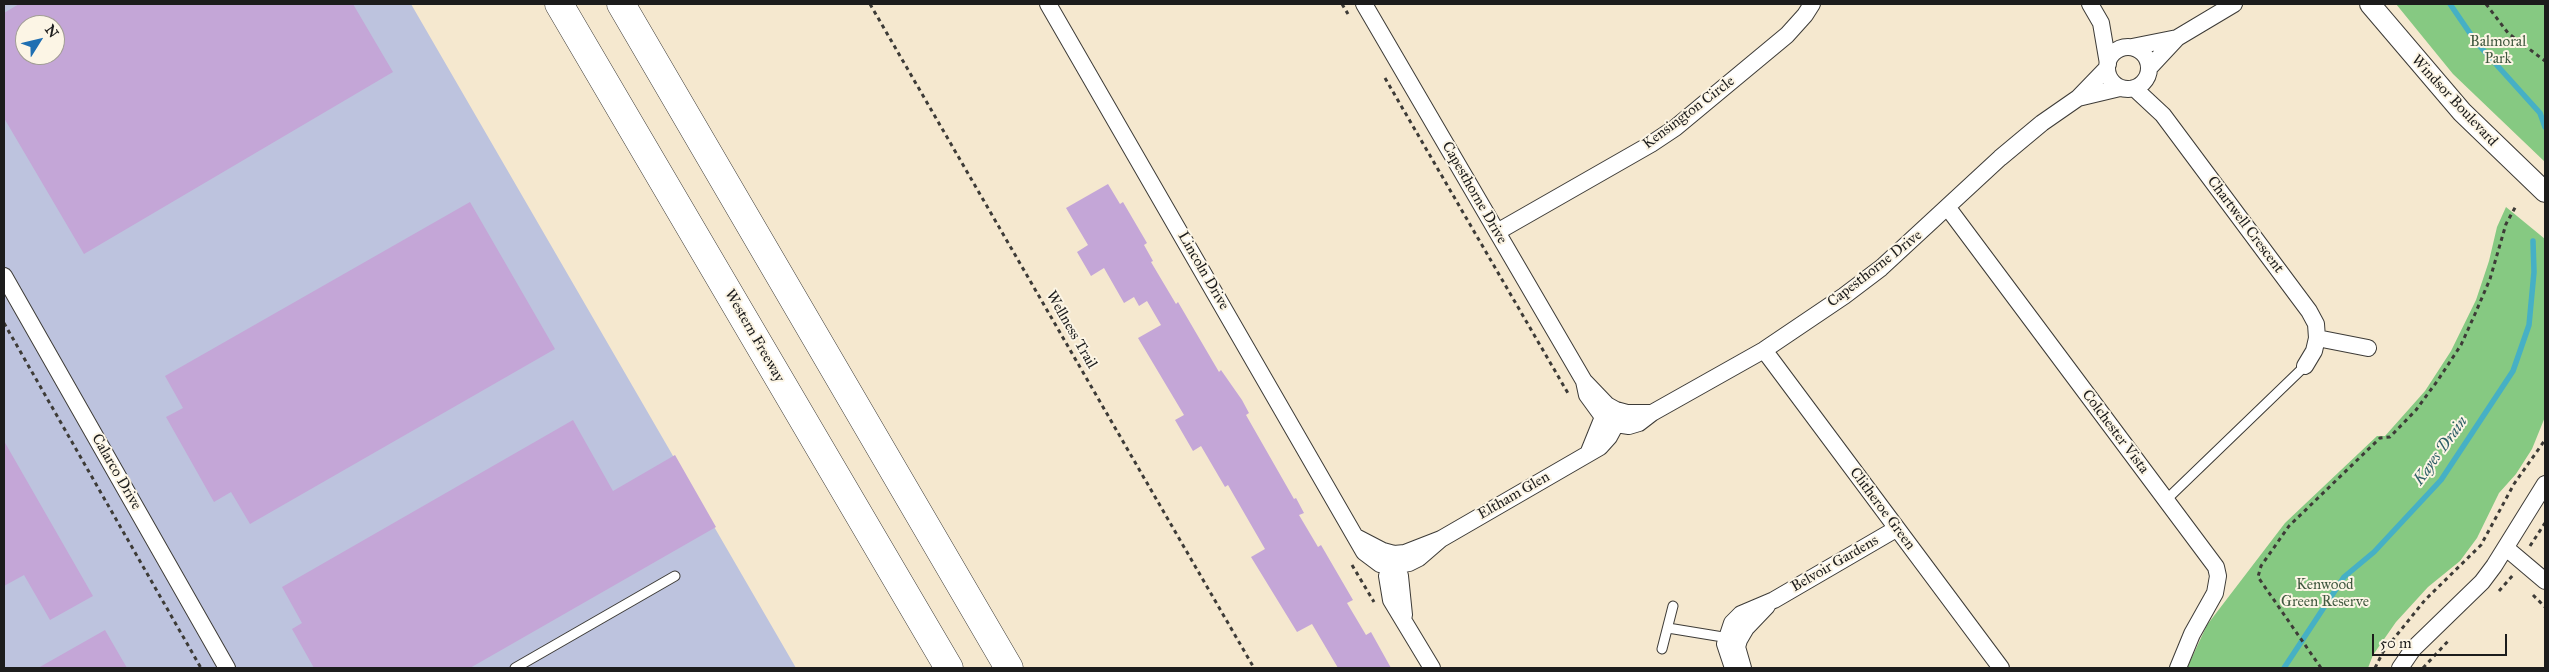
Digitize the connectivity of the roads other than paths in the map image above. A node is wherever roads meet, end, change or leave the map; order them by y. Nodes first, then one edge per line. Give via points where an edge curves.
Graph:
1 (559, 4) edge
2 (621, 4) edge
3 (1048, 4) edge
4 (1812, 4) edge
5 (2090, 4) edge
6 (2234, 4) edge
7 (2370, 4) edge
8 (1370, 6) edge
9 (2101, 23) junction
10 (2177, 38) junction
11 (2129, 47) junction
12 (2107, 66) junction
13 (2149, 71) junction
14 (2127, 88) junction
15 (2078, 98) junction
16 (2163, 115) junction
17 (2545, 192) edge
18 (1948, 208) junction
19 (1497, 232) junction
20 (4, 276) edge
21 (2317, 338) junction
22 (2368, 348) dead end
23 (1764, 350) junction
24 (2305, 366) joint
25 (1612, 417) junction
26 (2545, 484) edge
27 (2166, 500) junction
28 (1896, 529) junction
29 (2506, 548) junction
30 (1393, 563) junction
31 (675, 576) dead end
32 (2545, 581) edge
33 (1673, 606) dead end
34 (1668, 628) junction
35 (1733, 639) junction
36 (1662, 649) dead end
37 (228, 668) edge
38 (515, 668) edge
39 (949, 668) edge
40 (1009, 668) edge
41 (1432, 668) edge
42 (1732, 668) edge
43 (1743, 668) edge
44 (2001, 668) edge
45 (2178, 668) edge
46 (2400, 668) edge

1 - 39 highway, Western Freeway
2 - 40 highway
3 - 30 street, Lincoln Drive via 1358,538 1383,551
4 - 19 street, Kensington Circle via 1787,35 1675,128
5 - 9 street
6 - 10 street
7 - 17 street, Windsor Boulevard via 2462,112
8 - 19 street, Capesthorne Drive
9 - 11 street
9 - 12 street
10 - 11 street
10 - 13 street
11 - 12 street via 2114,52
11 - 13 street via 2146,57
12 - 14 street via 2111,80
12 - 15 street, Capesthorne Drive
13 - 14 street via 2143,83
13 - 16 street, Chartwell Crescent
14 - 15 street, Capesthorne Drive
14 - 16 street, Chartwell Crescent
15 - 18 street, Capesthorne Drive via 2023,139
16 - 21 street, Chartwell Crescent via 2310,311 2316,324
18 - 23 street, Capesthorne Drive via 1881,268
18 - 27 street, Colchester Vista
19 - 25 street, Capesthorne Drive via 1584,382 1607,405
20 - 37 street, Calarco Drive
21 - 22 street
21 - 24 street
23 - 25 street, Capesthorne Drive via 1652,413
23 - 28 street, Clitheroe Green
24 - 27 lane
25 - 30 street, Eltham Glen via 1588,454
26 - 29 street
27 - 45 street, Colchester Vista via 2208,554 2218,576 2215,592
28 - 35 street, Belvoir Gardens via 1774,600
28 - 44 street, Clitheroe Green
29 - 32 street
29 - 46 street via 2482,582 2413,649
30 - 41 street via 1406,622
31 - 38 lane
33 - 34 lane
34 - 35 lane
34 - 36 lane
35 - 42 street via 1726,653
35 - 43 street

